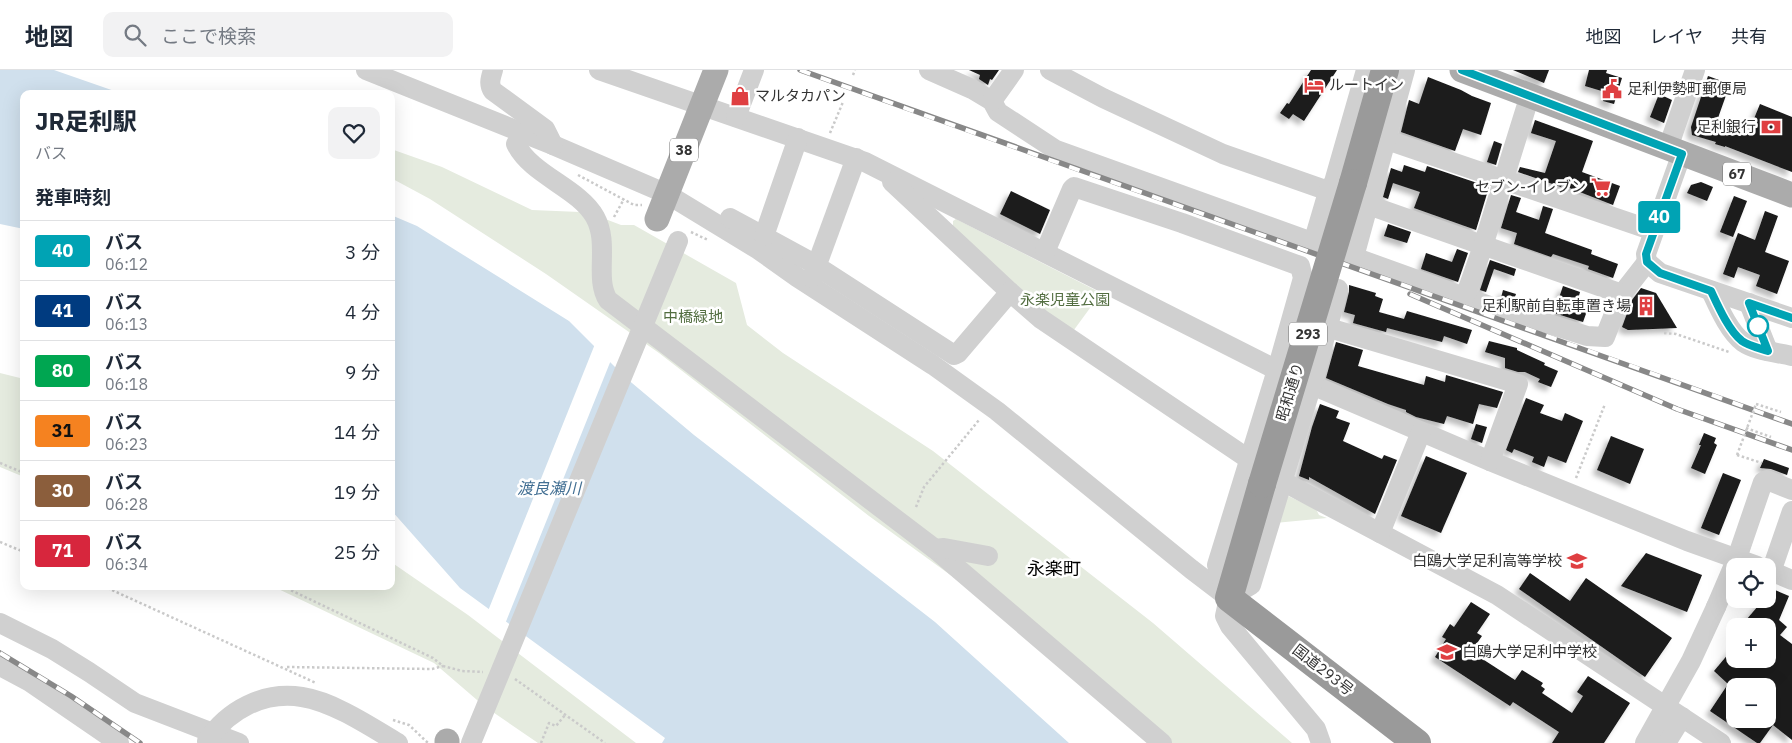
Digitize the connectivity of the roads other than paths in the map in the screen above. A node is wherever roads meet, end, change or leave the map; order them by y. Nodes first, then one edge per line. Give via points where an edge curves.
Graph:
1 (366, 70) edge
2 (493, 70) edge
3 (599, 70) edge
4 (716, 70) edge
5 (754, 70) edge
6 (929, 70) edge
7 (1014, 70) edge
8 (1050, 70) edge
9 (1366, 70) edge
10 (1385, 70) edge
11 (1405, 70) edge
12 (1462, 70) edge
13 (1695, 70) edge
14 (1530, 95) junction
15 (992, 101) junction
16 (703, 106) junction
17 (736, 117) junction
18 (798, 138) junction
19 (1387, 140) junction
20 (516, 144) dead end
21 (553, 145) junction
22 (1675, 151) junction
23 (855, 158) junction
24 (888, 172) junction
25 (1504, 180) junction
26 (1340, 187) junction
27 (666, 194) junction
28 (1792, 195) edge
29 (949, 203) junction
30 (1367, 206) junction
31 (656, 219) dead end
32 (936, 223) junction
33 (1654, 231) junction
34 (681, 235) dead end
35 (764, 236) junction
36 (1313, 242) junction
37 (1483, 246) junction
38 (1045, 252) junction
39 (1354, 257) junction
40 (1647, 262) junction
41 (818, 267) junction
42 (809, 284) junction
43 (1338, 289) dead end
44 (1711, 291) junction
45 (1010, 292) junction
46 (1622, 294) junction
47 (1465, 297) junction
48 (1756, 306) junction
49 (1792, 318) edge
50 (1329, 328) junction
51 (1781, 353) edge
52 (1277, 370) junction
53 (1312, 384) junction
54 (1421, 432) junction
55 (1250, 460) junction
56 (1490, 461) junction
57 (1272, 483) junction
58 (1792, 490) edge
59 (1792, 511) edge
60 (1380, 533) junction
61 (935, 550) junction
62 (988, 556) dead end
63 (1737, 558) joint
64 (1770, 558) edge
65 (1776, 573) edge
66 (1792, 580) edge
67 (1726, 584) edge
68 (1229, 598) junction
69 (0, 623) edge
70 (0, 666) edge
71 (1682, 717) junction
72 (209, 738) edge
73 (119, 743) edge
74 (239, 743) edge
75 (398, 743) edge
76 (448, 743) edge
77 (1162, 743) edge
78 (1321, 743) edge
79 (1417, 743) edge
80 (1645, 743) edge
81 (1666, 743) edge
82 (1721, 743) edge

1 - 21 street
2 - 21 street via 492,91 545,128
3 - 16 street
4 - 16 main road, 38
5 - 17 street
6 - 15 street
7 - 15 street
8 - 26 street via 1223,154
9 - 26 street via 1334,182
10 - 26 highway, 昭和通り / 293
11 - 19 street
12 - 14 main road, 67
13 - 22 street
14 - 22 main road, 67
14 - 25 street
15 - 36 street via 998,112 1056,150
16 - 17 street
16 - 27 main road, 38
17 - 18 street
18 - 23 street
18 - 35 street
19 - 25 street
19 - 30 street
20 - 61 street via 529,160 583,203 596,218 603,247 602,287 608,300
21 - 27 street
22 - 28 main road, 67
22 - 33 street
23 - 24 street
23 - 41 street
23 - 42 street
24 - 29 street
24 - 32 street via 891,181
25 - 33 street
25 - 37 street
26 - 30 street
26 - 36 street
26 - 57 highway, 昭和通り / 293, bridge
27 - 31 main road, 38
27 - 35 street via 686,195
27 - 42 street
29 - 32 street
29 - 38 street
30 - 37 street
30 - 39 street
32 - 45 street
33 - 40 street via 1646,254
34 - 76 street, bridge
35 - 41 street
36 - 39 street
37 - 46 street
37 - 47 street
38 - 52 street
38 - 52 street via 1074,188 1300,266 1303,278
39 - 47 street
40 - 44 street via 1660,273
40 - 46 street
41 - 45 street via 954,356
42 - 68 street via 933,364 997,410
43 - 50 street
44 - 48 street
44 - 51 street via 1736,336 1743,342
45 - 55 street via 1041,319
46 - 47 street via 1605,337 1587,336 1522,318
48 - 49 street
48 - 51 street
50 - 53 street
50 - 56 street via 1518,384
52 - 53 street
52 - 55 street
53 - 54 street
53 - 57 street
54 - 56 street
54 - 60 street
55 - 57 street
55 - 68 street via 1217,565
56 - 63 street
57 - 60 street
57 - 68 highway, 昭和通り / 293
58 - 63 street via 1767,480 1763,482
59 - 64 street
60 - 71 street via 1497,595
61 - 62 street via 944,548
61 - 77 street
65 - 66 street
67 - 80 street, bridge via 1691,661
68 - 78 street via 1225,616 1230,626 1316,729
68 - 79 highway, 国道293号
69 - 72 street via 52,649 135,703
70 - 73 street via 30,682
71 - 81 street
71 - 82 street
72 - 74 street
72 - 75 street via 231,714 250,704 284,696 303,697 349,715

